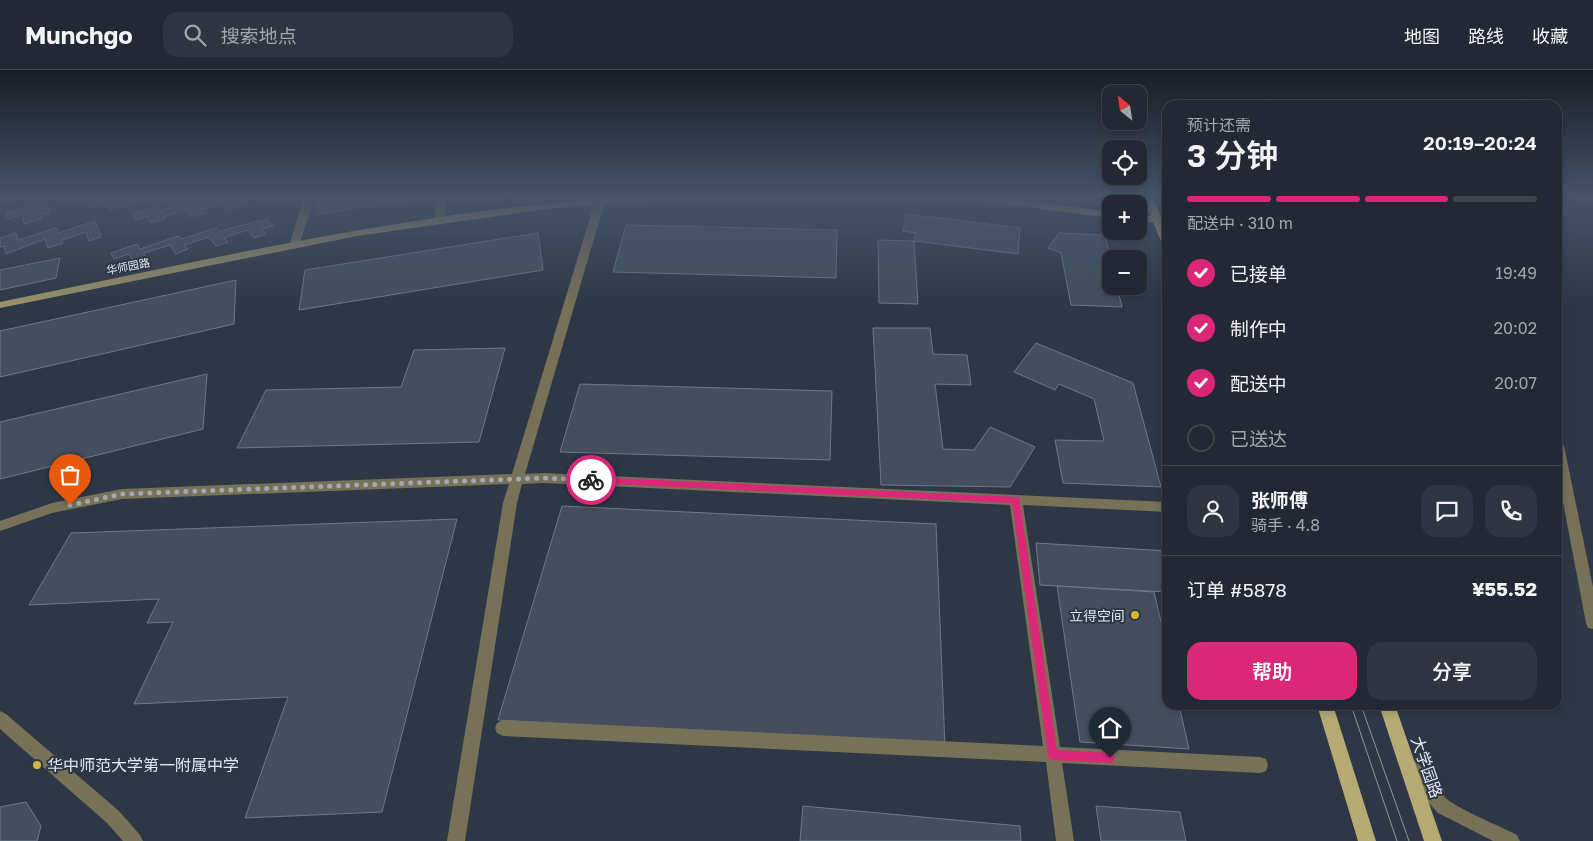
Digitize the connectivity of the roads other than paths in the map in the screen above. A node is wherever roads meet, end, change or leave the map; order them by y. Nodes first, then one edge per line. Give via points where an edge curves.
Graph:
1 (298, 234) edge
2 (361, 234) edge
3 (590, 234) edge
4 (294, 245) junction
5 (0, 304) edge
6 (1562, 466) edge
7 (516, 479) junction
8 (1016, 500) junction
9 (1162, 507) edge
10 (0, 526) edge
11 (1593, 623) edge
12 (1327, 710) edge
13 (1388, 710) edge
14 (0, 719) edge
15 (503, 728) dead end
16 (1053, 755) junction
17 (1404, 755) junction
18 (1260, 765) dead end
19 (134, 841) edge
20 (456, 841) edge
21 (1065, 841) edge
22 (1367, 841) edge
23 (1432, 841) edge
24 (1511, 841) edge

1 - 4 street
2 - 4 main road, 华师园路
3 - 7 street
4 - 5 main road, 华师园路
6 - 11 street
7 - 8 street
7 - 10 street via 122,494 52,508
7 - 20 street
8 - 9 street
8 - 16 street
12 - 22 main road
13 - 17 main road, 大学园路
14 - 19 street via 113,816
15 - 16 street
16 - 18 street
16 - 21 street
17 - 23 main road, 大学园路
17 - 24 street via 1422,783 1444,807

